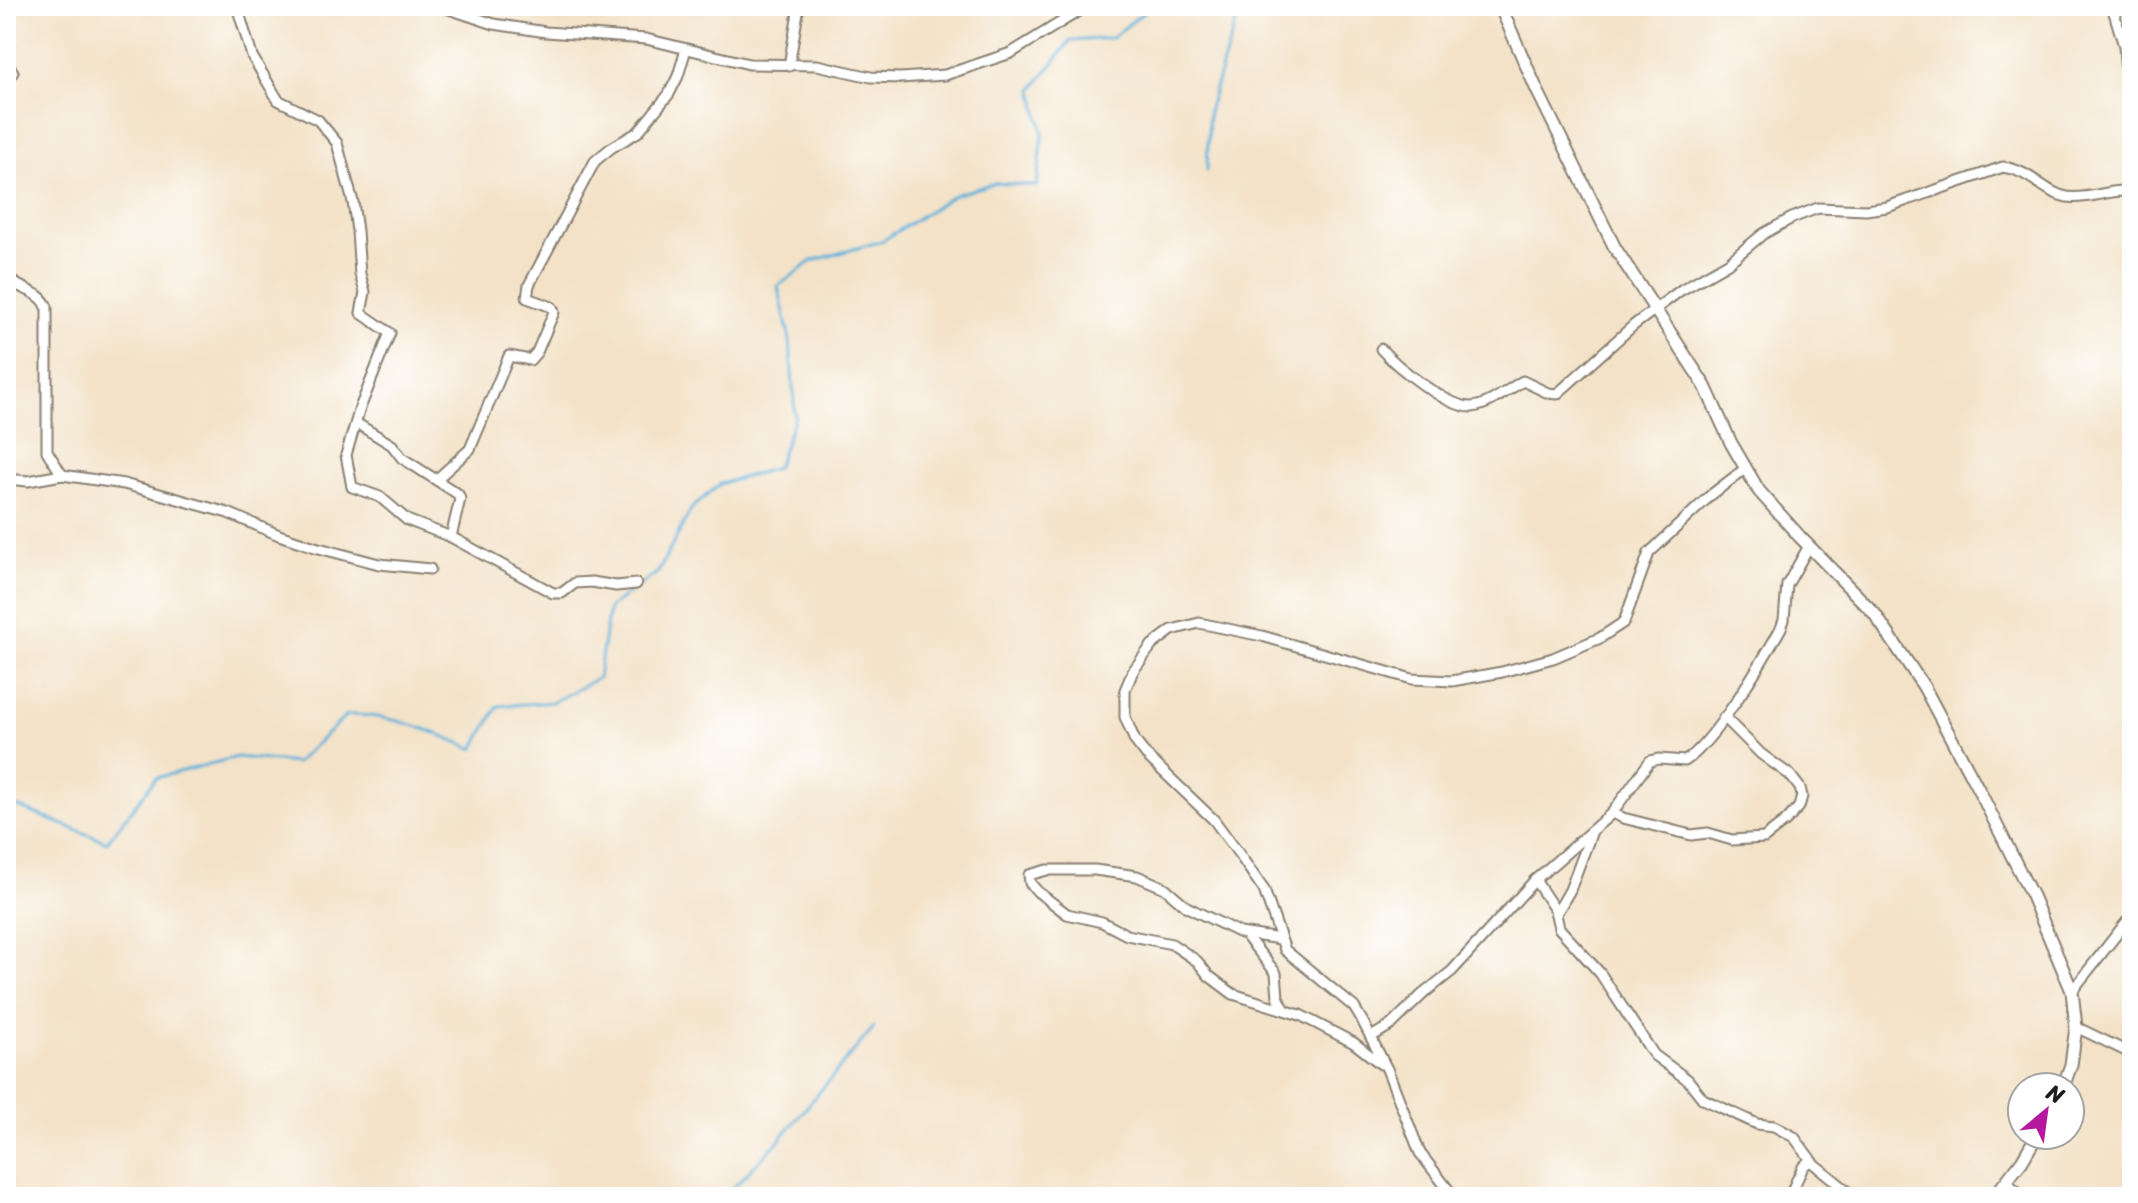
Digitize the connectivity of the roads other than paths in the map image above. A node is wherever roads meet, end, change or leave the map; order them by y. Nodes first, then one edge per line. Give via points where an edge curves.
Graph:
1 (237, 6) edge
2 (440, 6) edge
3 (799, 6) edge
4 (1087, 6) edge
5 (1500, 6) edge
6 (2112, 6) edge
7 (686, 49) junction
8 (6, 62) edge
9 (789, 66) junction
10 (6, 83) edge
11 (2132, 111) edge
12 (2132, 191) edge
13 (6, 275) edge
14 (1656, 310) junction
15 (1381, 349) dead end
16 (356, 423) junction
17 (1746, 468) junction
18 (62, 475) junction
19 (6, 479) edge
20 (437, 479) junction
21 (451, 537) junction
22 (1809, 546) junction
23 (430, 569) dead end
24 (636, 584) dead end
25 (1724, 717) junction
26 (1612, 813) junction
27 (1591, 832) junction
28 (1535, 880) junction
29 (1556, 914) junction
30 (2132, 915) edge
31 (1244, 934) junction
32 (1280, 939) junction
33 (2072, 991) junction
34 (1285, 1010) junction
35 (2076, 1027) junction
36 (1371, 1037) junction
37 (2132, 1054) edge
38 (1387, 1069) junction
39 (2069, 1071) edge
40 (2028, 1151) edge
41 (1810, 1160) junction
42 (2006, 1182) junction
43 (1454, 1197) edge
44 (1789, 1197) edge
45 (1855, 1197) edge
46 (1994, 1197) edge
47 (2024, 1197) edge

1 - 16 street via 252,56 278,100 318,120 339,148 354,207 365,292 361,313 390,333
2 - 7 street via 494,24 646,39
3 - 9 street
4 - 9 street via 1011,53 945,75 871,77 817,65
5 - 14 street via 1615,248
6 - 11 street via 2124,46
7 - 9 street via 749,64
7 - 20 street via 669,94 638,132 595,161 529,285 527,298 554,312 537,352 530,360 509,356 470,449
8 - 10 street via 13,72
12 - 14 street via 2063,196 2019,169 2003,167 1887,207 1818,208 1763,234
13 - 18 street via 41,297 47,307 47,451
14 - 15 street via 1557,394 1523,381 1470,407 1407,375
14 - 17 street via 1705,386
16 - 20 street
16 - 21 street via 346,455 352,487 383,498 418,526
17 - 22 street via 1759,491
17 - 32 street via 1649,553 1624,622 1553,658 1452,681 1412,679 1210,623 1185,625 1152,645 1125,690 1125,717 1135,741 1214,820 1239,854 1264,890
18 - 19 street
18 - 23 street via 198,503 279,535 379,564
20 - 21 street via 460,496
21 - 24 street via 553,593 575,583
22 - 25 street via 1787,585 1781,628
22 - 33 street via 1874,613 1924,687 2016,864
25 - 26 street via 1689,759 1650,761
25 - 26 street via 1800,788 1799,807 1778,828 1764,838 1732,840 1708,833 1691,835
26 - 27 street
27 - 28 street
27 - 29 street
28 - 29 street
28 - 36 street via 1452,971
29 - 41 street via 1559,928 1600,973 1654,1055 1688,1080 1703,1099 1794,1137
30 - 33 street
31 - 32 street
31 - 34 street via 1276,973
31 - 34 street via 1137,876 1095,870 1029,875 1038,892 1067,914 1172,944 1233,994
32 - 36 street via 1298,962 1354,1007
33 - 35 street
34 - 38 street via 1354,1043
35 - 37 street
35 - 39 street
36 - 38 street
38 - 43 street via 1420,1153
40 - 42 street
41 - 44 street
41 - 45 street
42 - 46 street
42 - 47 street

